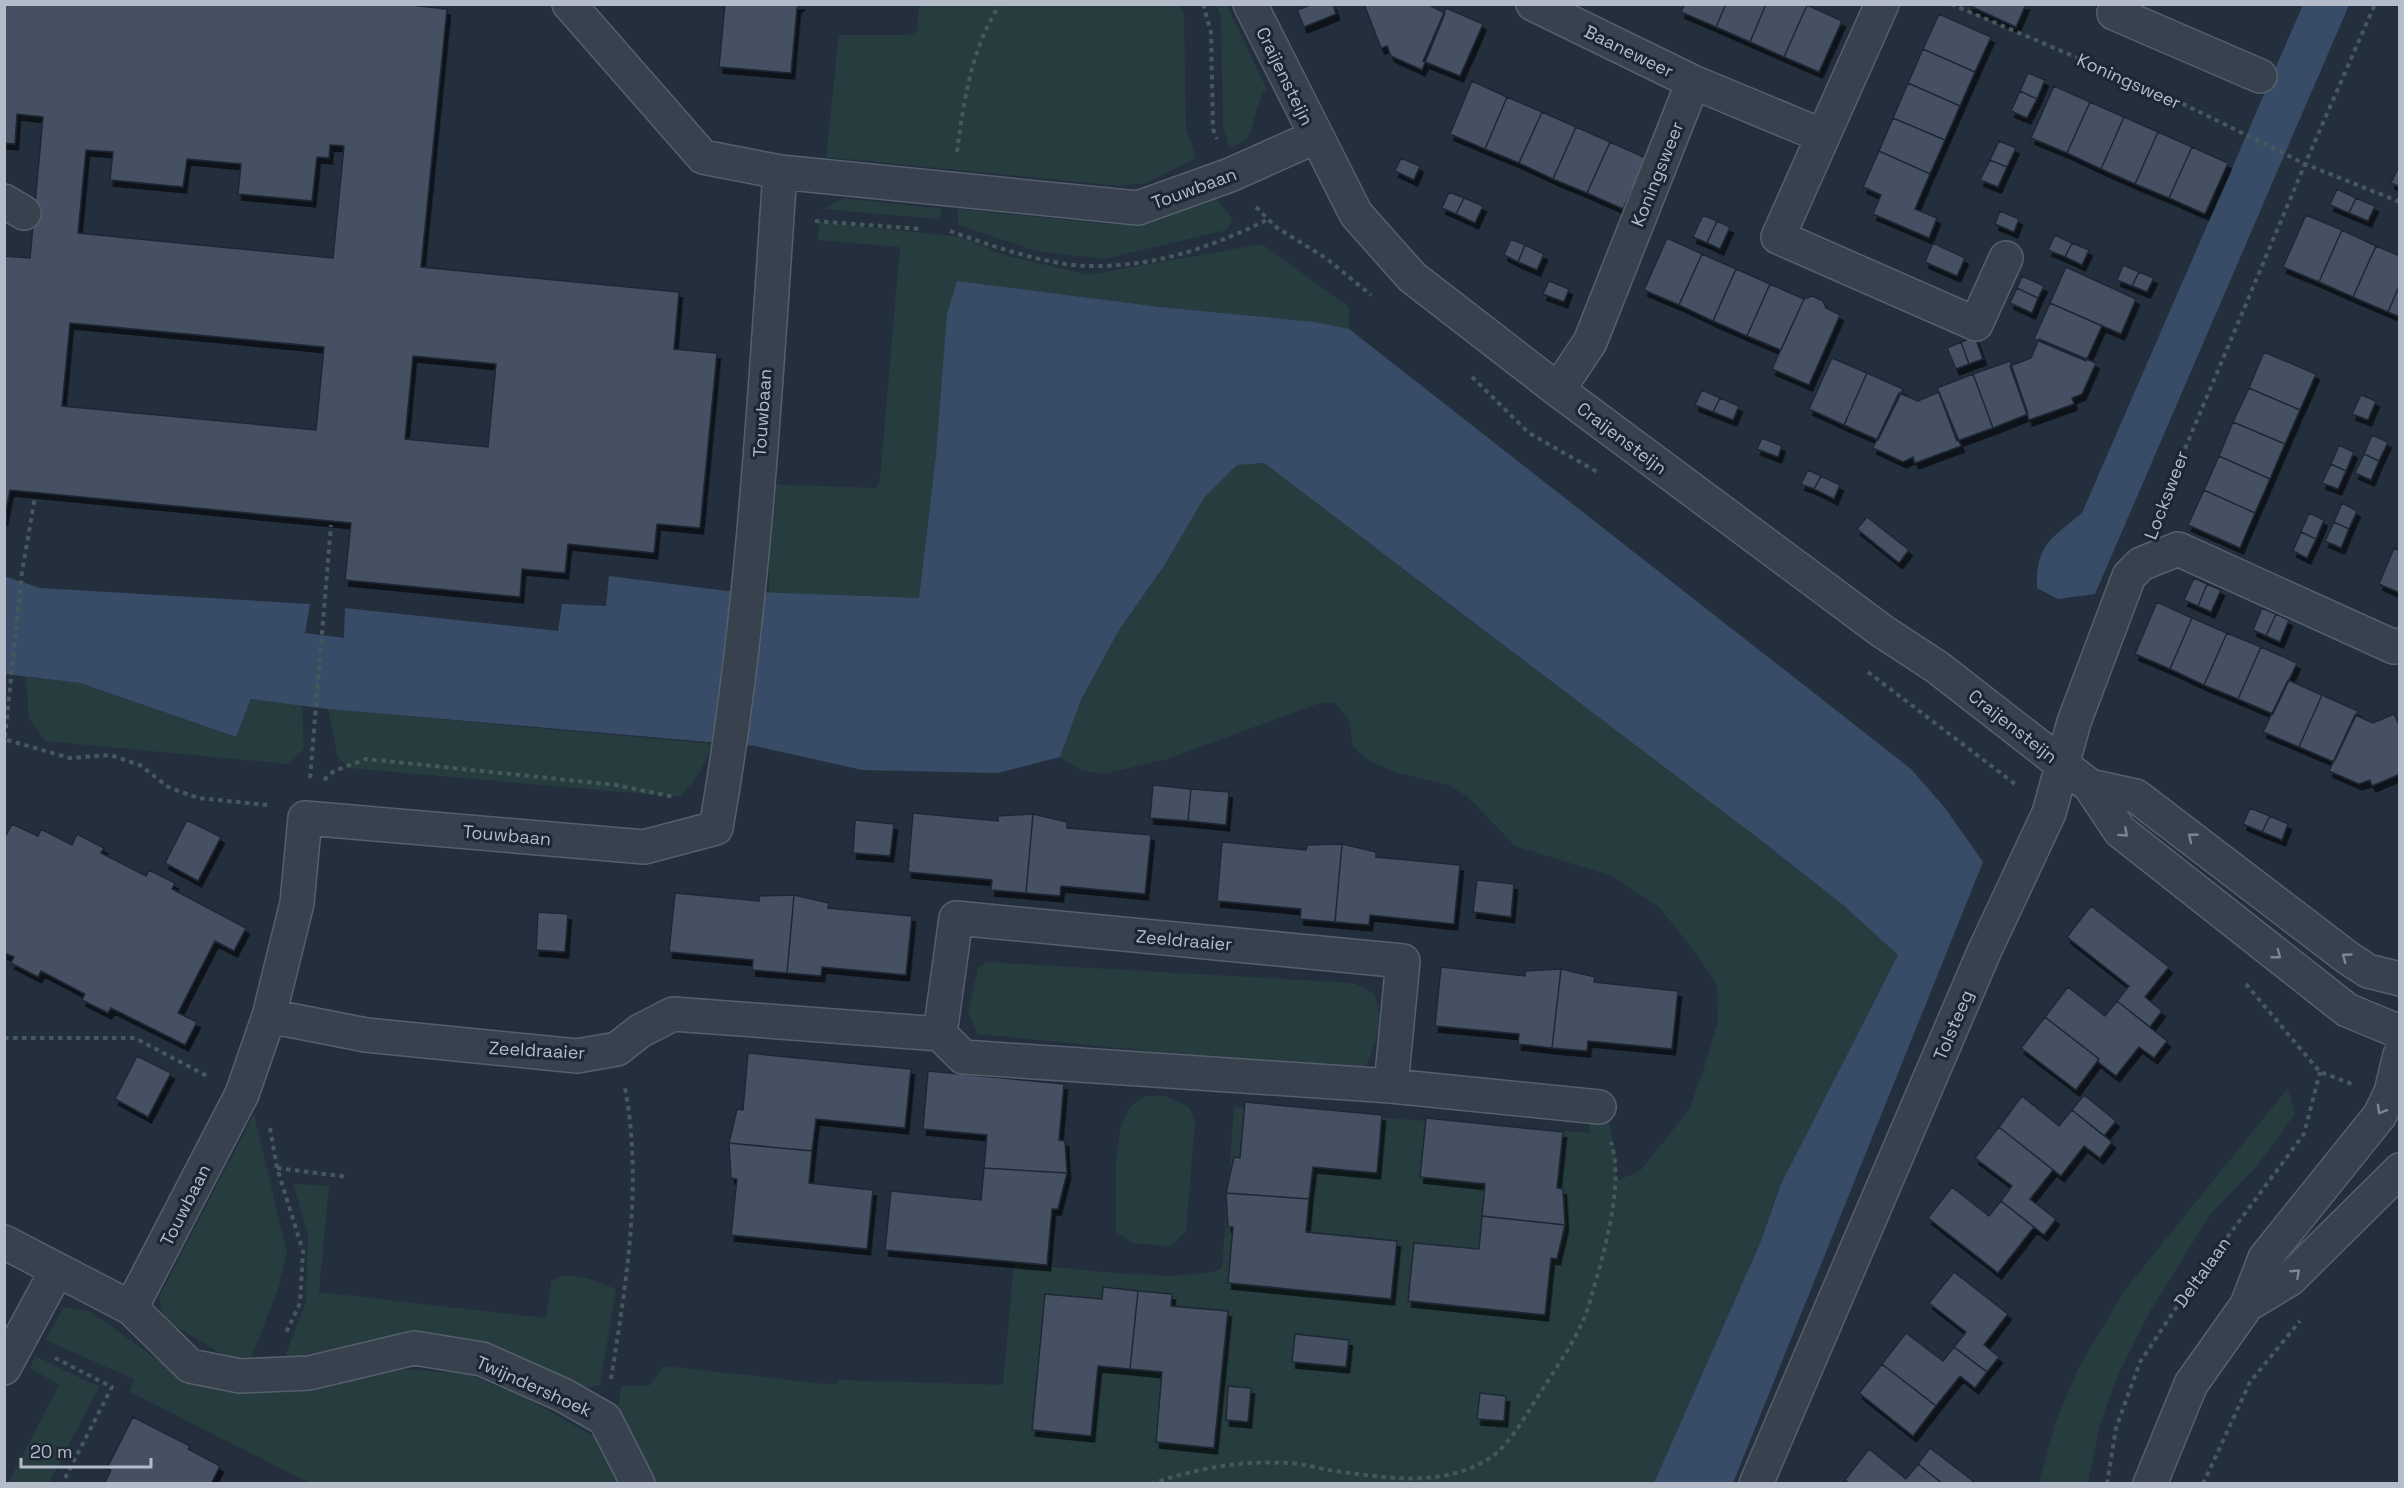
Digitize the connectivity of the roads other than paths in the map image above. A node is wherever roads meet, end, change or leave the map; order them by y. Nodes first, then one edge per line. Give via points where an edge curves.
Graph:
1 (569, 4) edge
2 (1250, 4) edge
3 (1533, 4) edge
4 (1882, 4) edge
5 (2118, 4) edge
6 (2260, 76) dead end
7 (1693, 82) junction
8 (1823, 136) junction
9 (1315, 137) junction
10 (780, 172) junction
11 (2006, 258) dead end
12 (1558, 390) junction
13 (2140, 564) joint
14 (2400, 645) edge
15 (2061, 763) junction
16 (2090, 786) junction
17 (2400, 979) edge
18 (269, 1016) junction
19 (2400, 1032) edge
20 (940, 1034) junction
21 (2400, 1055) edge
22 (1391, 1086) junction
23 (1599, 1107) road end
24 (2400, 1170) edge
25 (4, 1242) edge
26 (57, 1270) junction
27 (2247, 1305) junction
28 (131, 1308) junction
29 (12, 1354) edge
30 (638, 1484) edge
31 (1756, 1484) edge
32 (2150, 1484) edge

1 - 10 street, Touwbaan via 703,157
2 - 9 street, Craijensteijn
3 - 7 street, Baaneweer
4 - 8 street
5 - 6 street via 2114,13
7 - 8 street
7 - 12 street, Koningsweer via 1590,342
8 - 11 street via 1778,237 1976,324
9 - 10 street, Touwbaan via 1230,175 1138,208
9 - 12 street, Craijensteijn via 1356,214 1412,277
10 - 18 street, Touwbaan via 750,563 716,828 644,847 305,818 297,903
12 - 15 street, Craijensteijn via 1882,631 1937,667
13 - 14 street, Locksweer via 2178,549 2394,647
13 - 15 street, Tolsteeg via 2129,576
15 - 16 street, Craijensteijn
15 - 31 street, Tolsteeg via 2049,813 1984,952
17 -> 16 street, Craijensteijn via 2368,971 2348,958 2136,796
16 -> 19 street, Craijensteijn via 2120,831 2347,1010
18 - 20 street, Zeeldraaier via 366,1035 577,1056 617,1049 640,1031 673,1014
18 - 28 street, Touwbaan via 242,1094
20 - 22 street via 963,1057
20 - 22 street, Zeeldraaier via 956,918 1403,961
21 -> 27 street via 2391,1092 2380,1115 2265,1258
22 - 23 street
27 -> 24 street via 2290,1279
25 - 26 street
26 - 28 street
26 - 29 street
27 - 32 street via 2191,1384
28 - 30 street, Twijndershoek via 190,1366 240,1376 309,1373 414,1347 482,1359 563,1395 605,1419

